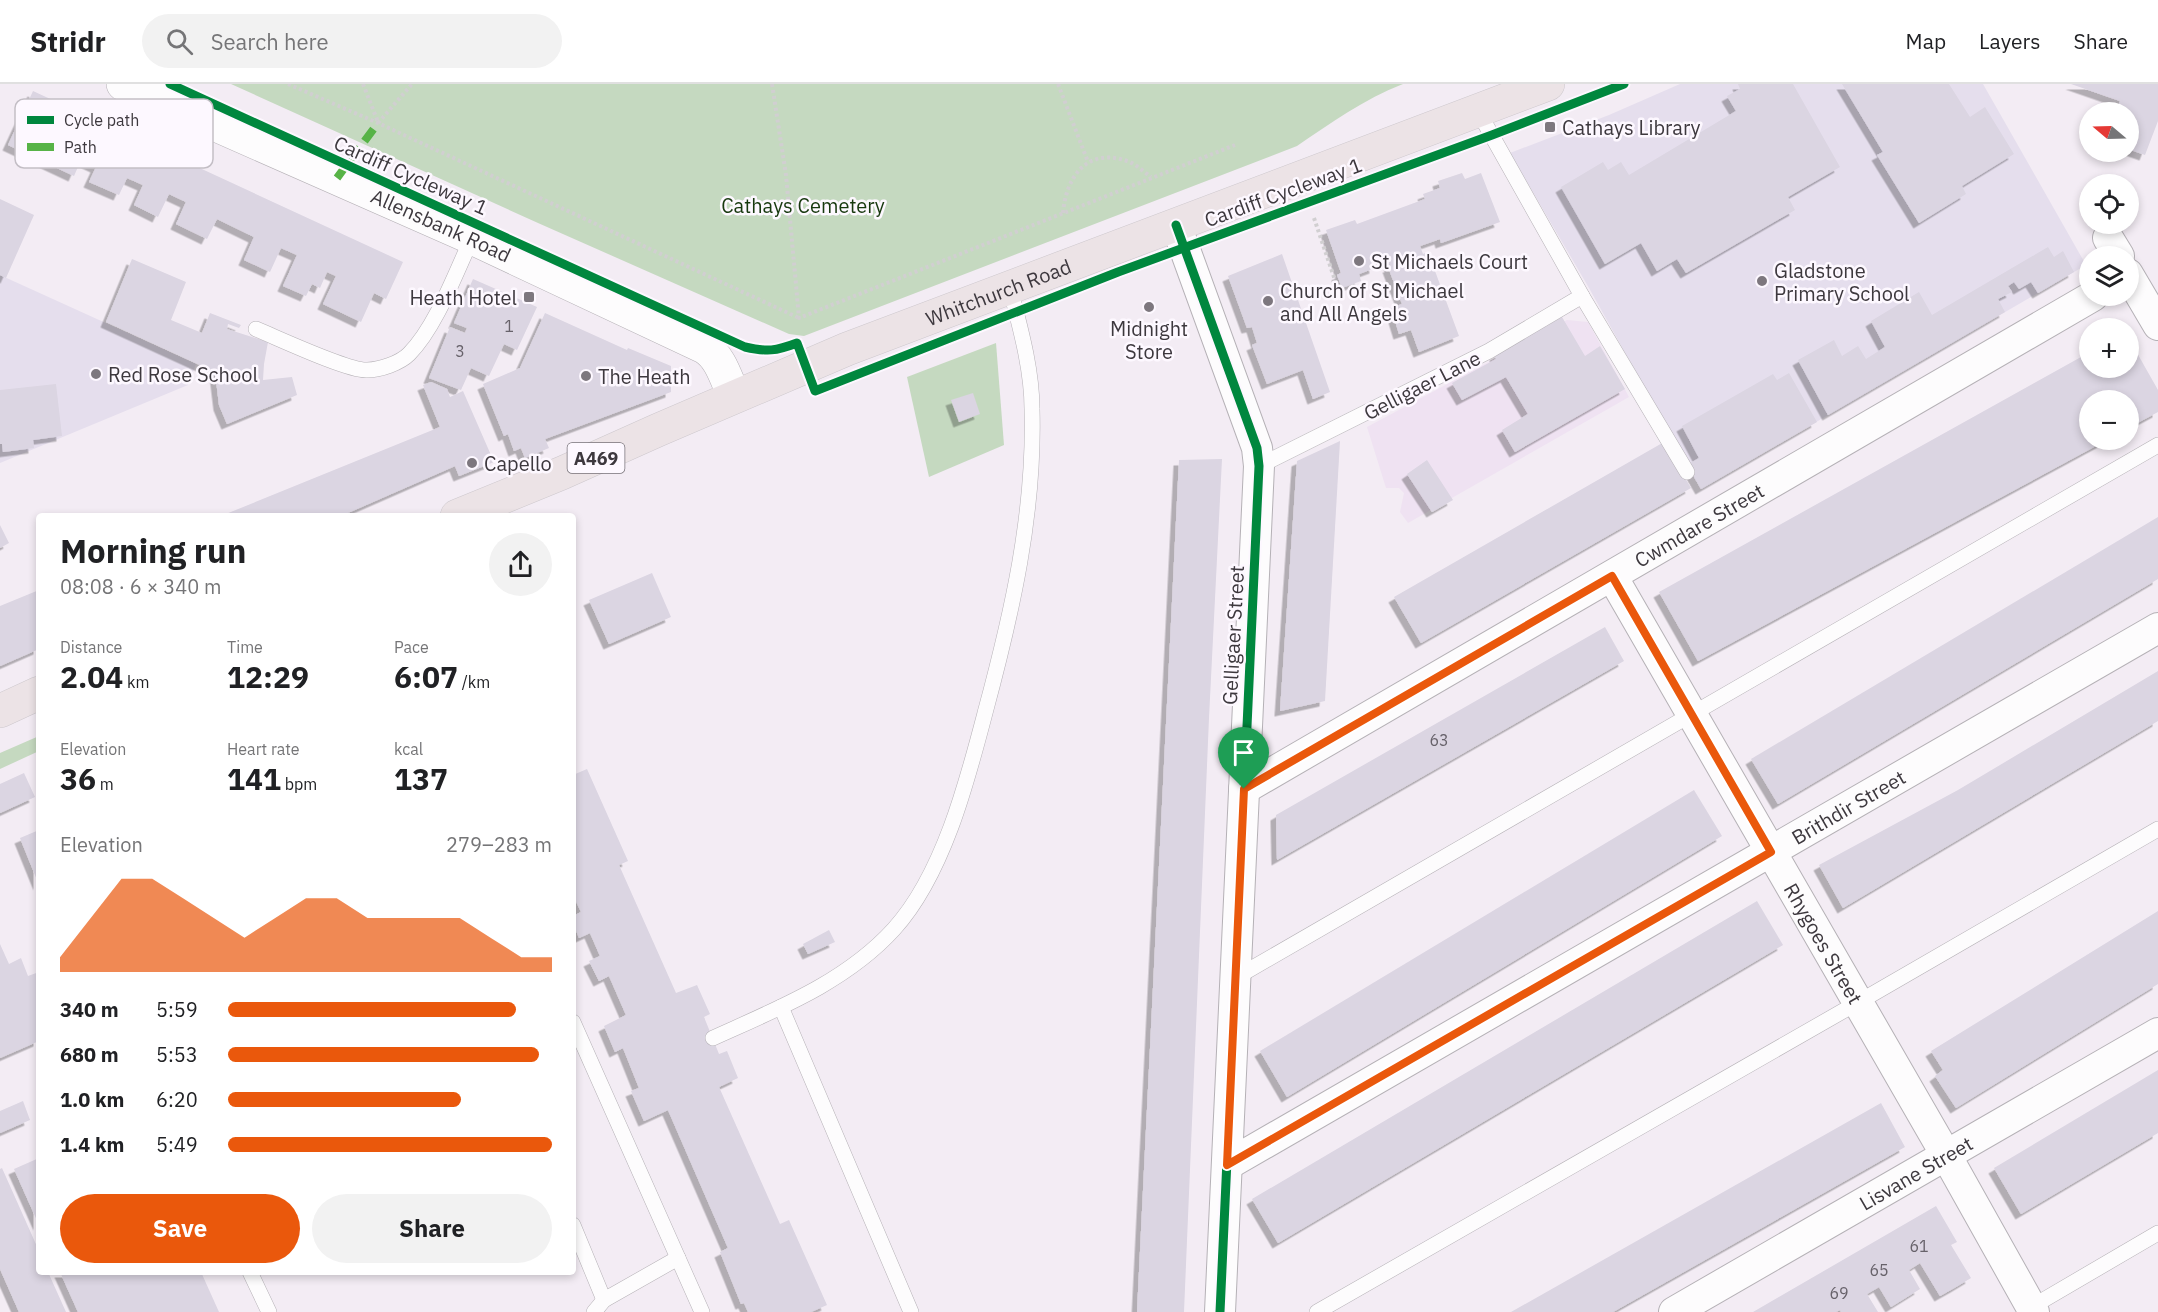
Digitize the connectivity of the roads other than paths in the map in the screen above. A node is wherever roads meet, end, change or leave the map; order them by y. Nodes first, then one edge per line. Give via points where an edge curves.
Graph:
1 (123, 84) edge
2 (1548, 84) edge
3 (157, 99) edge
4 (1478, 111) junction
5 (213, 124) edge
6 (1176, 225) junction
7 (472, 238) junction
8 (1010, 288) junction
9 (2139, 293) edge
10 (1582, 296) junction
11 (2079, 304) edge
12 (2158, 325) edge
13 (256, 328) dead end
14 (734, 396) junction
15 (2158, 445) edge
16 (1259, 466) junction
17 (1687, 472) dead end
18 (465, 513) edge
19 (1612, 576) junction
20 (2158, 628) edge
21 (36, 694) edge
22 (0, 711) edge
23 (1691, 714) junction
24 (1244, 789) junction
25 (2158, 829) edge
26 (1771, 852) junction
27 (1235, 978) junction
28 (1857, 1003) junction
29 (781, 1007) junction
30 (576, 1029) edge
31 (2158, 1033) edge
32 (713, 1038) dead end
33 (1946, 1155) junction
34 (1227, 1165) junction
35 (2158, 1233) edge
36 (576, 1234) edge
37 (678, 1258) junction
38 (251, 1275) edge
39 (599, 1306) edge
40 (2029, 1310) edge
41 (268, 1312) edge
42 (702, 1312) edge
43 (911, 1312) edge
44 (1220, 1312) edge
45 (1317, 1312) edge
46 (1674, 1312) edge

1 - 3 street, Allensbank Road
2 - 4 main road, Whitchurch Road / A469
4 - 6 main road, Whitchurch Road / A469
4 - 10 lane
5 - 7 street, Allensbank Road
6 - 8 main road, Whitchurch Road / A469
6 - 16 street, Gelligaer Street via 1257,448
7 - 13 lane via 428,328 408,355 387,366 366,371
7 - 14 street, Allensbank Road via 704,347 717,359
8 - 14 main road, Whitchurch Road / A469
8 - 29 lane via 1032,407 1029,503 1023,551 996,672 964,788 934,866 897,926 856,964
9 - 12 street
10 - 16 lane, Gelligaer Lane via 1489,351
10 - 17 lane
11 - 19 street, Cwmdare Street
14 - 18 main road, Whitchurch Road / A469
15 - 23 lane
16 - 24 street, Gelligaer Street
19 - 23 street, Rhygoes Street
19 - 24 street, Cwmdare Street
20 - 26 street, Brithdir Street
21 - 22 main road
23 - 26 street, Rhygoes Street
23 - 27 lane
24 - 27 street, Gelligaer Street
25 - 28 lane
26 - 28 street, Rhygoes Street
26 - 34 street, Brithdir Street
27 - 34 street, Gelligaer Street
28 - 33 street, Rhygoes Street
28 - 45 lane
29 - 32 lane
29 - 43 lane
30 - 37 lane
31 - 33 street, Lisvane Street
33 - 40 street, Rhygoes Street
33 - 46 street, Lisvane Street
34 - 44 street, Gelligaer Street
35 - 40 lane
36 - 39 lane
37 - 39 lane
37 - 42 lane
38 - 41 lane

